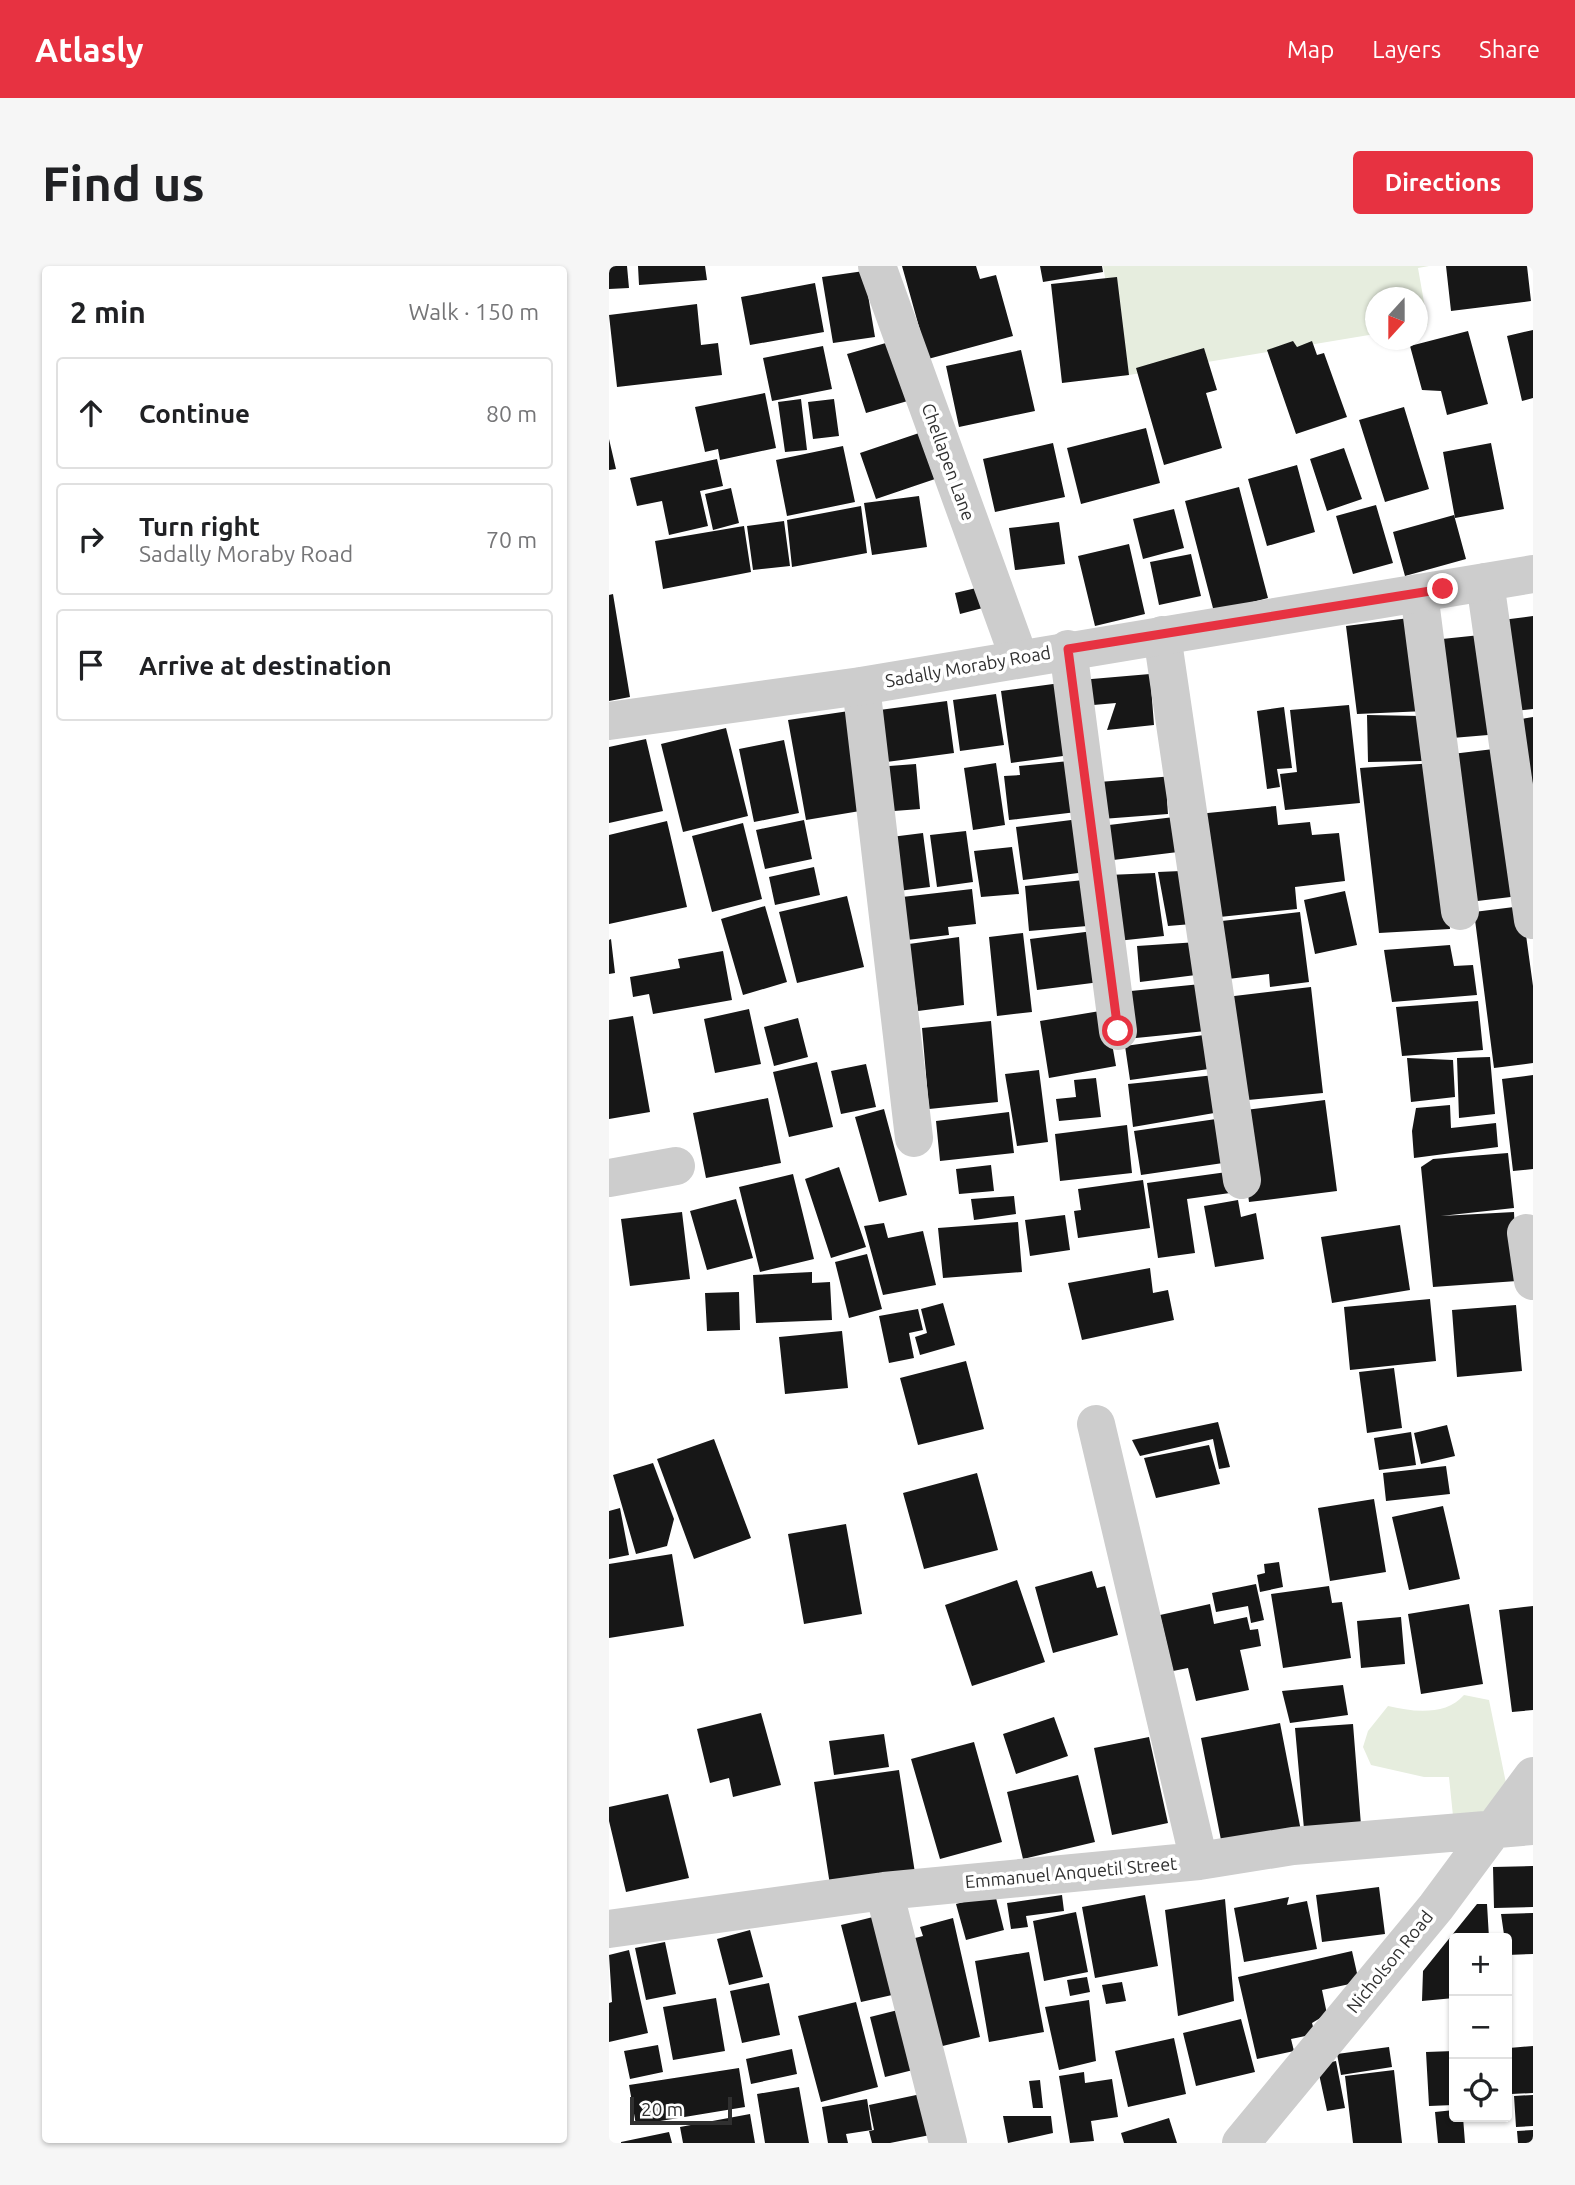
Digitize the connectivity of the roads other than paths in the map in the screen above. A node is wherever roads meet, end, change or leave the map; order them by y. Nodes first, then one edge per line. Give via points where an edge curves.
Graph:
1 (877, 266) edge
2 (1533, 574) edge
3 (1485, 582) junction
4 (1419, 593) junction
5 (1162, 635) junction
6 (1068, 649) junction
7 (1019, 658) junction
8 (861, 686) junction
9 (609, 721) edge
10 (1460, 911) dead end
11 (1533, 920) edge
12 (1118, 1031) dead end
13 (914, 1138) dead end
14 (676, 1166) dead end
15 (609, 1178) edge
16 (1242, 1180) dead end
17 (1526, 1233) dead end
18 (1533, 1281) edge
19 (1096, 1424) dead end
20 (1533, 1776) edge
21 (1533, 1826) edge
22 (1490, 1830) junction
23 (1199, 1861) junction
24 (884, 1891) junction
25 (609, 1928) edge
26 (948, 2143) edge
27 (1241, 2143) edge

1 - 7 street, Chellapen Lane
2 - 3 street, Sadally Moraby Road
3 - 4 street, Sadally Moraby Road
3 - 11 street
4 - 5 street, Sadally Moraby Road
4 - 10 street
5 - 6 street, Sadally Moraby Road
5 - 16 street
6 - 7 street, Sadally Moraby Road
6 - 12 street
7 - 8 street, Sadally Moraby Road
8 - 9 street, Sadally Moraby Road
8 - 13 street
14 - 15 street
17 - 18 street
19 - 23 street
20 - 22 street, Nicholson Road
21 - 22 street, Emmanuel Anquetil Street
22 - 23 street, Emmanuel Anquetil Street via 1293,1846
22 - 27 street, Nicholson Road via 1436,1907
23 - 24 street, Emmanuel Anquetil Street
24 - 25 street, Emmanuel Anquetil Street
24 - 26 street

